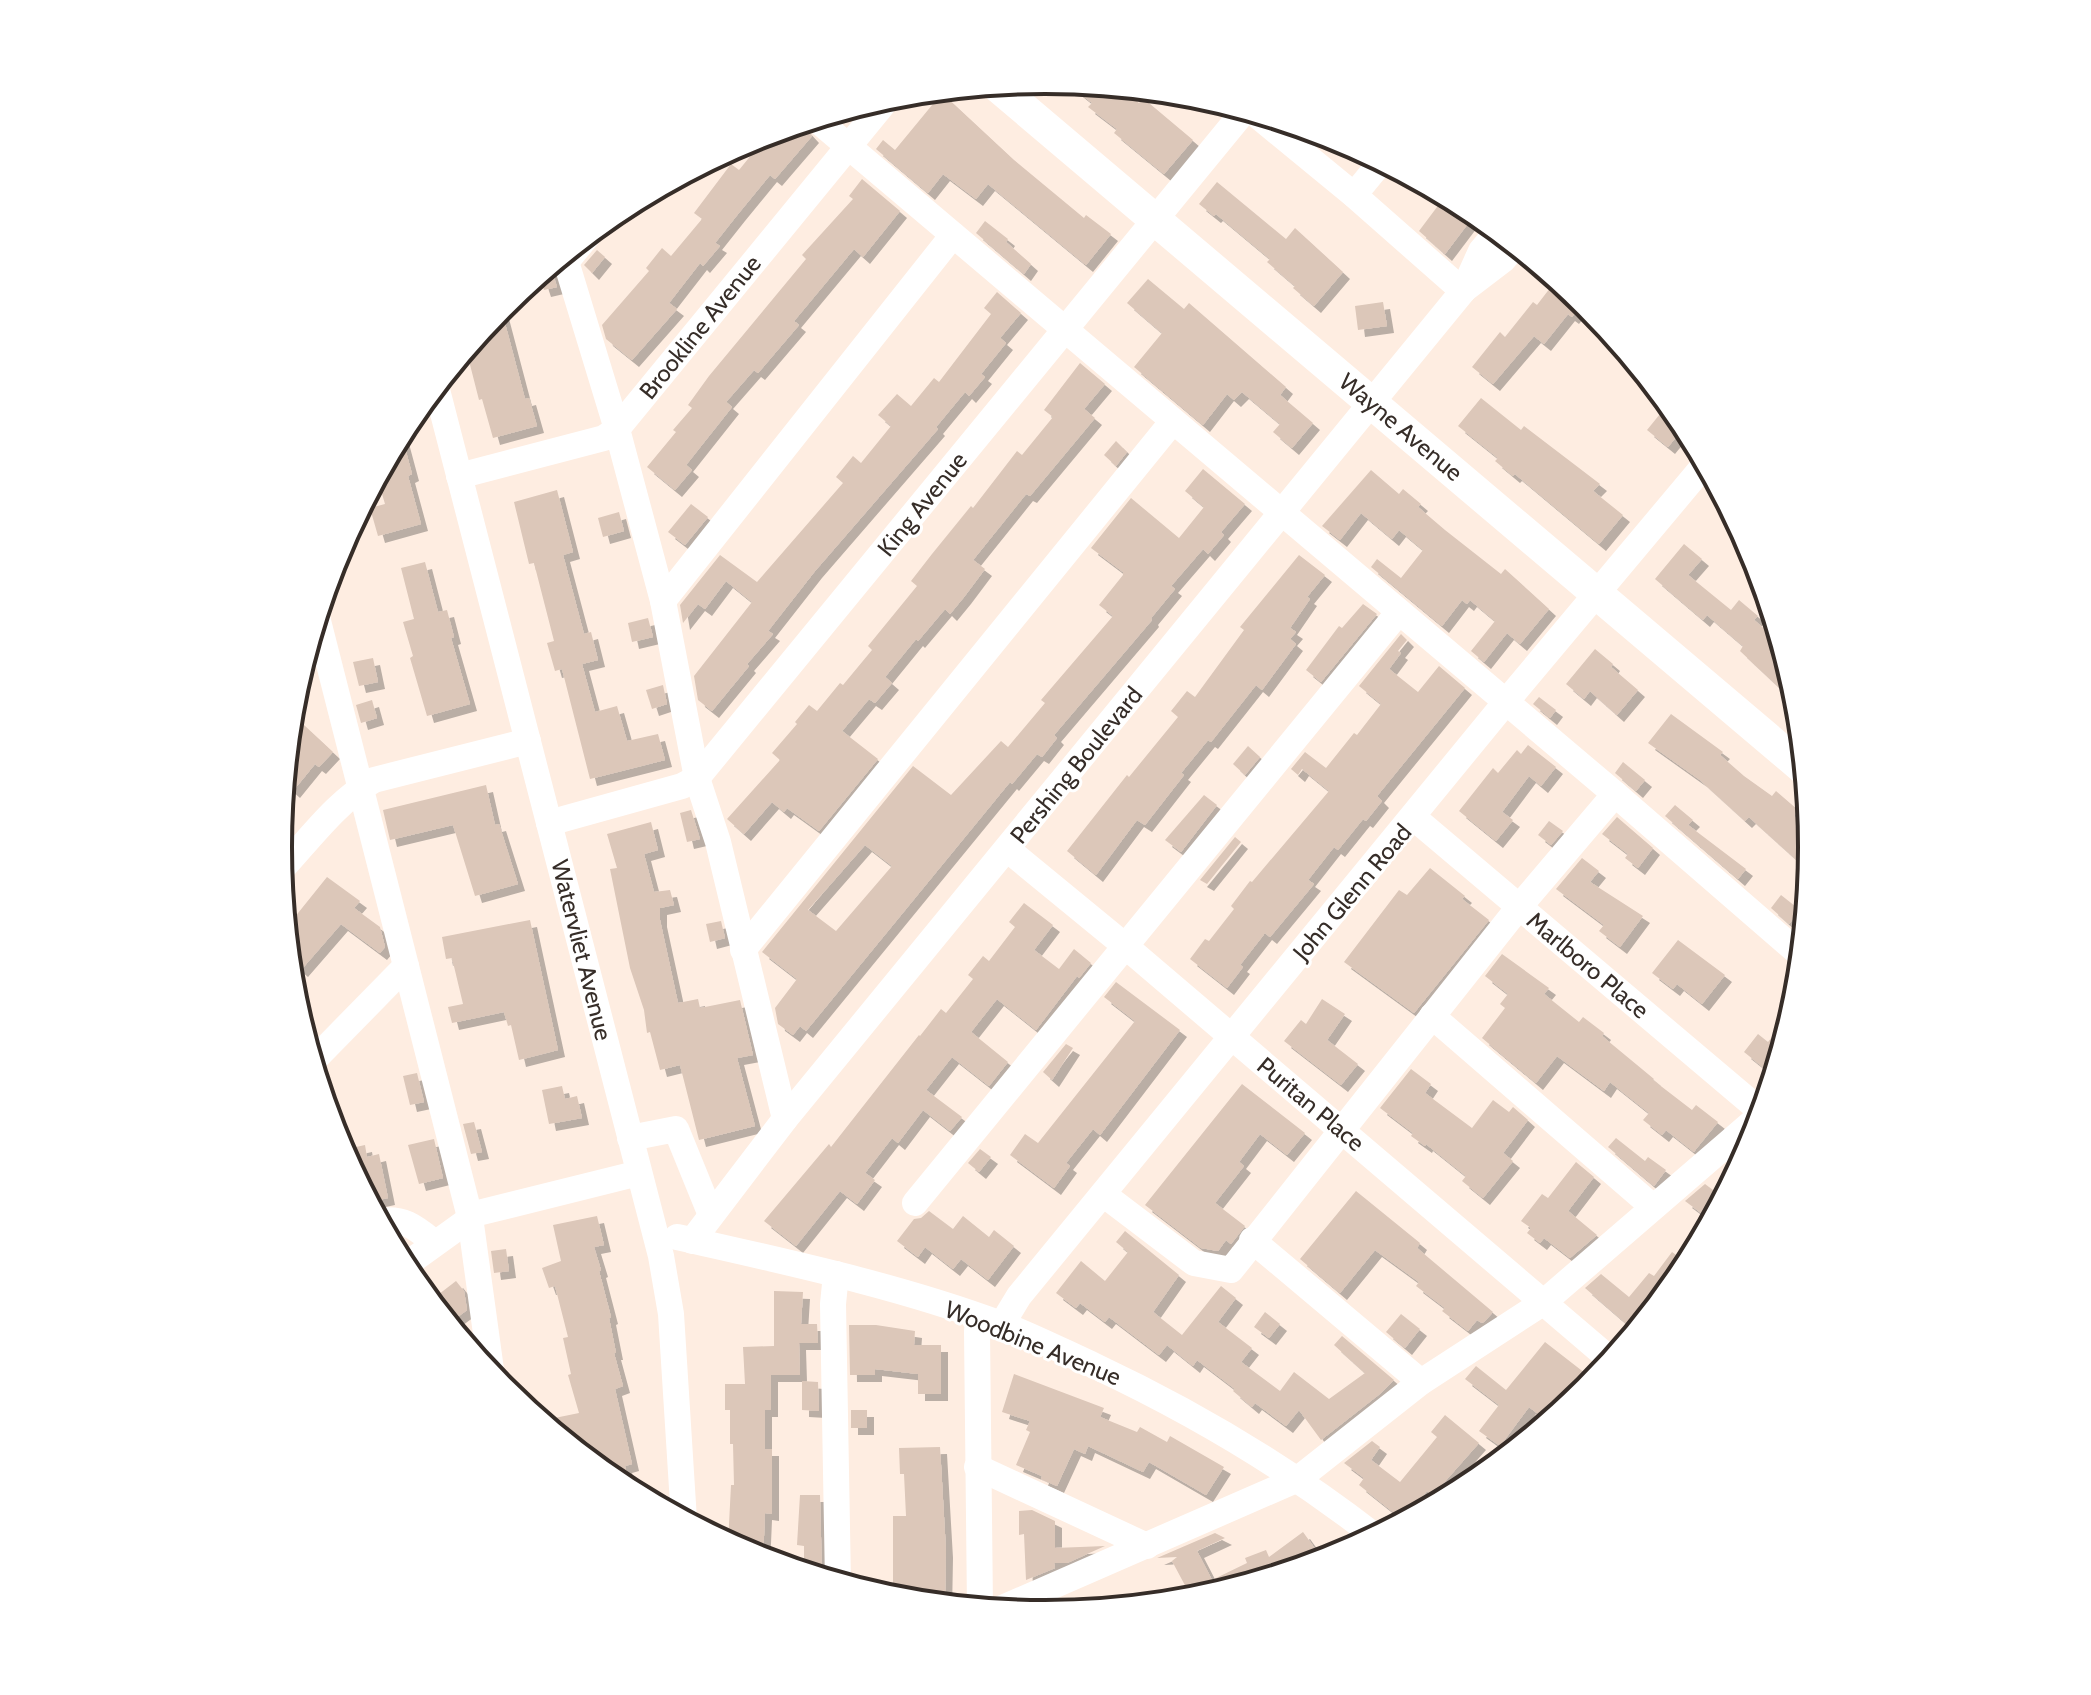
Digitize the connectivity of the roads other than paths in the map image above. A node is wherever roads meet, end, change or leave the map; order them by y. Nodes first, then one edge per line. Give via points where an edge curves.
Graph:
1 (1009, 95) edge
2 (875, 114) edge
3 (1238, 119) edge
4 (825, 127) edge
5 (1275, 130) edge
6 (848, 147) junction
7 (1375, 170) edge
8 (1354, 195) junction
9 (1156, 219) junction
10 (953, 235) junction
11 (1490, 240) edge
12 (1508, 254) edge
13 (567, 266) edge
14 (1463, 291) junction
15 (1065, 329) junction
16 (440, 400) edge
17 (1373, 404) junction
18 (1173, 421) junction
19 (617, 429) junction
20 (1698, 472) edge
21 (459, 476) junction
22 (1282, 514) junction
23 (1596, 593) junction
24 (663, 601) junction
25 (1398, 613) junction
26 (322, 638) edge
27 (1505, 703) junction
28 (528, 741) junction
29 (1794, 761) edge
30 (697, 778) junction
31 (359, 789) junction
32 (1615, 794) junction
33 (1413, 817) junction
34 (549, 823) junction
35 (1007, 849) junction
36 (292, 858) edge
37 (1519, 907) junction
38 (1124, 945) junction
39 (1793, 948) edge
40 (743, 950) junction
41 (406, 966) junction
42 (1432, 1016) junction
43 (1232, 1037) junction
44 (321, 1053) edge
45 (1753, 1105) edge
46 (785, 1119) junction
47 (1745, 1129) edge
48 (1342, 1130) junction
49 (630, 1138) junction
50 (639, 1173) junction
51 (1103, 1194) junction
52 (915, 1203) dead end
53 (1653, 1207) junction
54 (711, 1215) junction
55 (470, 1217) junction
56 (390, 1219) edge
57 (654, 1232) junction
58 (1252, 1240) junction
59 (692, 1241) junction
60 (435, 1243) junction
61 (414, 1258) edge
62 (836, 1274) junction
63 (1544, 1302) junction
64 (991, 1320) junction
65 (1603, 1353) edge
66 (489, 1354) edge
67 (1421, 1382) junction
68 (977, 1467) junction
69 (1298, 1479) junction
70 (683, 1508) edge
71 (1366, 1529) edge
72 (1147, 1546) junction
73 (838, 1571) edge
74 (980, 1598) edge
75 (1021, 1600) edge

1 - 9 main road, Wayne Avenue
2 - 6 street, Brookline Avenue
3 - 9 street, King Avenue
4 - 6 street
5 - 8 street
6 - 10 street
6 - 19 street, Brookline Avenue
7 - 8 street
8 - 14 street
9 - 15 street, King Avenue
9 - 17 main road, Wayne Avenue
10 - 15 street
10 - 24 street
11 - 14 street, Pershing Boulevard
12 - 14 street, Pershing Boulevard
13 - 19 street
14 - 17 street, Pershing Boulevard
15 - 18 street
15 - 30 street, King Avenue
16 - 21 street, Watervliet Avenue
17 - 22 street, Pershing Boulevard
17 - 23 main road, Wayne Avenue
18 - 22 street
18 - 40 street
19 - 21 street, Brookline Avenue via 604,438
19 - 24 street
20 - 23 street, John Glenn Road
21 - 28 street, Watervliet Avenue
22 - 25 street
22 - 35 street, Pershing Boulevard
23 - 27 street, John Glenn Road
23 - 29 main road, Wayne Avenue
24 - 30 street
25 - 27 street
25 - 38 street
26 - 31 street
27 - 32 street
27 - 33 street, John Glenn Road
28 - 31 street via 374,780
28 - 34 street, Watervliet Avenue
30 - 34 street, King Avenue
30 - 40 street
31 - 36 street
31 - 41 street
32 - 37 street
32 - 39 street
33 - 37 street, Marlboro Place
33 - 43 street, John Glenn Road
34 - 49 street, Watervliet Avenue
35 - 38 street, Puritan Place
35 - 46 street, Pershing Boulevard
37 - 42 street
37 - 45 street, Marlboro Place
38 - 43 street, Puritan Place
38 - 52 street
40 - 46 street
41 - 44 street
41 - 55 street
42 - 48 street
42 - 53 street
43 - 48 street, Puritan Place
43 - 51 street, John Glenn Road
46 - 54 street, Pershing Boulevard
47 - 53 street
48 - 58 street
48 - 63 street, Puritan Place
49 - 50 street, Watervliet Avenue
49 - 54 street via 676,1129
50 - 55 street
50 - 57 street, Watervliet Avenue
51 - 58 street via 1194,1263 1231,1270
51 - 64 street, John Glenn Road via 1019,1296
53 - 63 street
54 - 59 street, Pershing Boulevard
55 - 60 street
55 - 66 street
56 - 60 street via 409,1222
57 - 59 street, Woodbine Avenue
57 - 70 street, Watervliet Avenue via 671,1314
58 - 67 street
59 - 62 street, Woodbine Avenue
60 - 61 street
62 - 64 street, Woodbine Avenue
62 - 73 street
63 - 65 street, Puritan Place
63 - 67 street
64 - 68 street, John Glenn Road via 977,1331
64 - 69 street, Woodbine Avenue via 1151,1393
67 - 69 street
68 - 72 street
68 - 74 street, John Glenn Road
69 - 71 street, Woodbine Avenue
69 - 72 street
72 - 75 street

